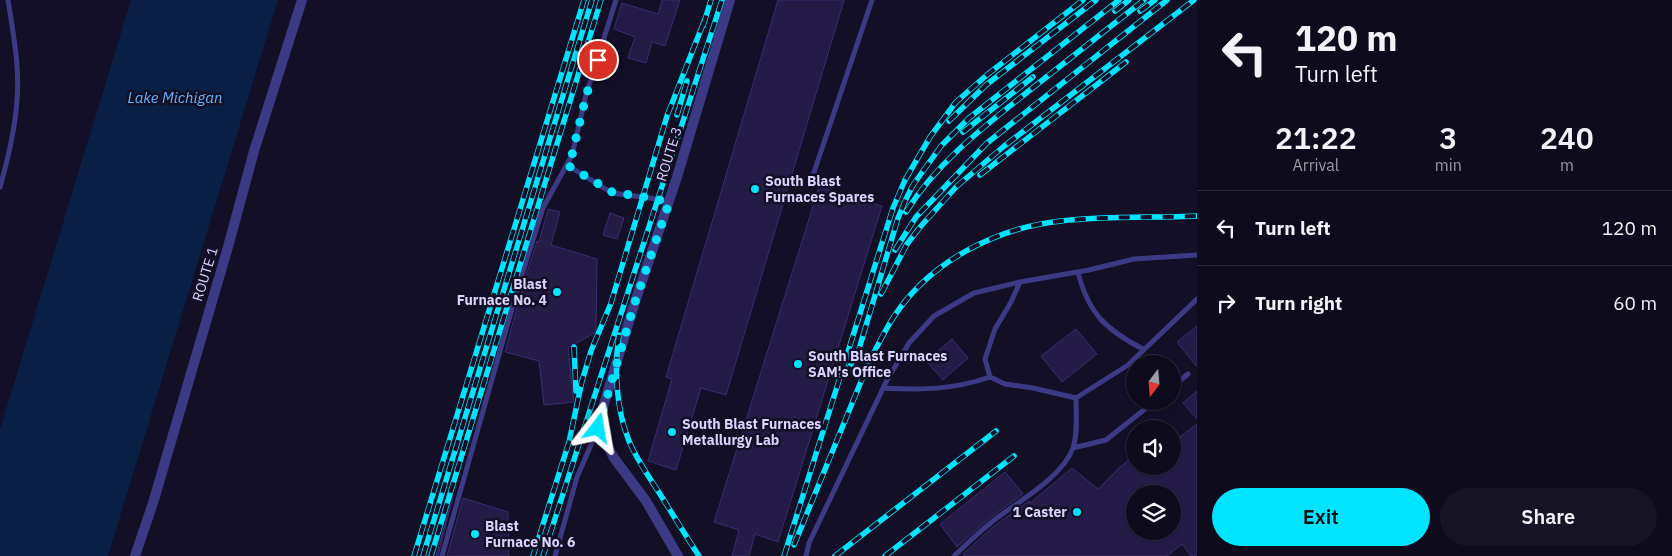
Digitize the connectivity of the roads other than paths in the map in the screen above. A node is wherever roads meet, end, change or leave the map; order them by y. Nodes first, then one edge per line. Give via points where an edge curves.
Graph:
1 (8, 0) edge
2 (302, 0) edge
3 (616, 0) edge
4 (730, 0) edge
5 (872, 0) edge
6 (567, 165) junction
7 (810, 184) dead end
8 (0, 187) edge
9 (669, 203) junction
10 (1197, 255) edge
11 (1078, 272) junction
12 (1020, 282) junction
13 (1197, 299) edge
14 (1143, 350) junction
15 (1188, 374) dead end
16 (990, 377) junction
17 (1181, 380) edge
18 (883, 388) junction
19 (1076, 398) junction
20 (1143, 410) edge
21 (598, 428) junction
22 (1073, 448) junction
23 (135, 556) edge
24 (442, 556) edge
25 (556, 556) edge
26 (678, 556) edge
27 (806, 556) edge
28 (954, 556) edge

1 - 8 lane via 17,62 18,100
2 - 23 street, ROUTE 1 via 254,151
3 - 6 lane
4 - 9 street, ROUTE 3
5 - 7 lane
6 - 9 lane via 612,192
6 - 24 lane via 543,208
9 - 21 street, ROUTE 3 via 634,305
10 - 11 lane via 1134,259
11 - 12 lane
11 - 14 lane via 1083,291 1097,316 1109,329
12 - 16 lane via 995,329 985,358
12 - 18 lane via 974,293 934,316 909,343
13 - 14 lane
14 - 19 lane via 1128,365
15 - 17 lane
16 - 18 lane via 948,388
16 - 19 lane via 1005,384
18 - 27 lane via 809,543
19 - 22 lane
20 - 22 lane via 1106,440
21 - 25 lane via 578,477
21 - 26 street
22 - 28 lane via 1058,472

